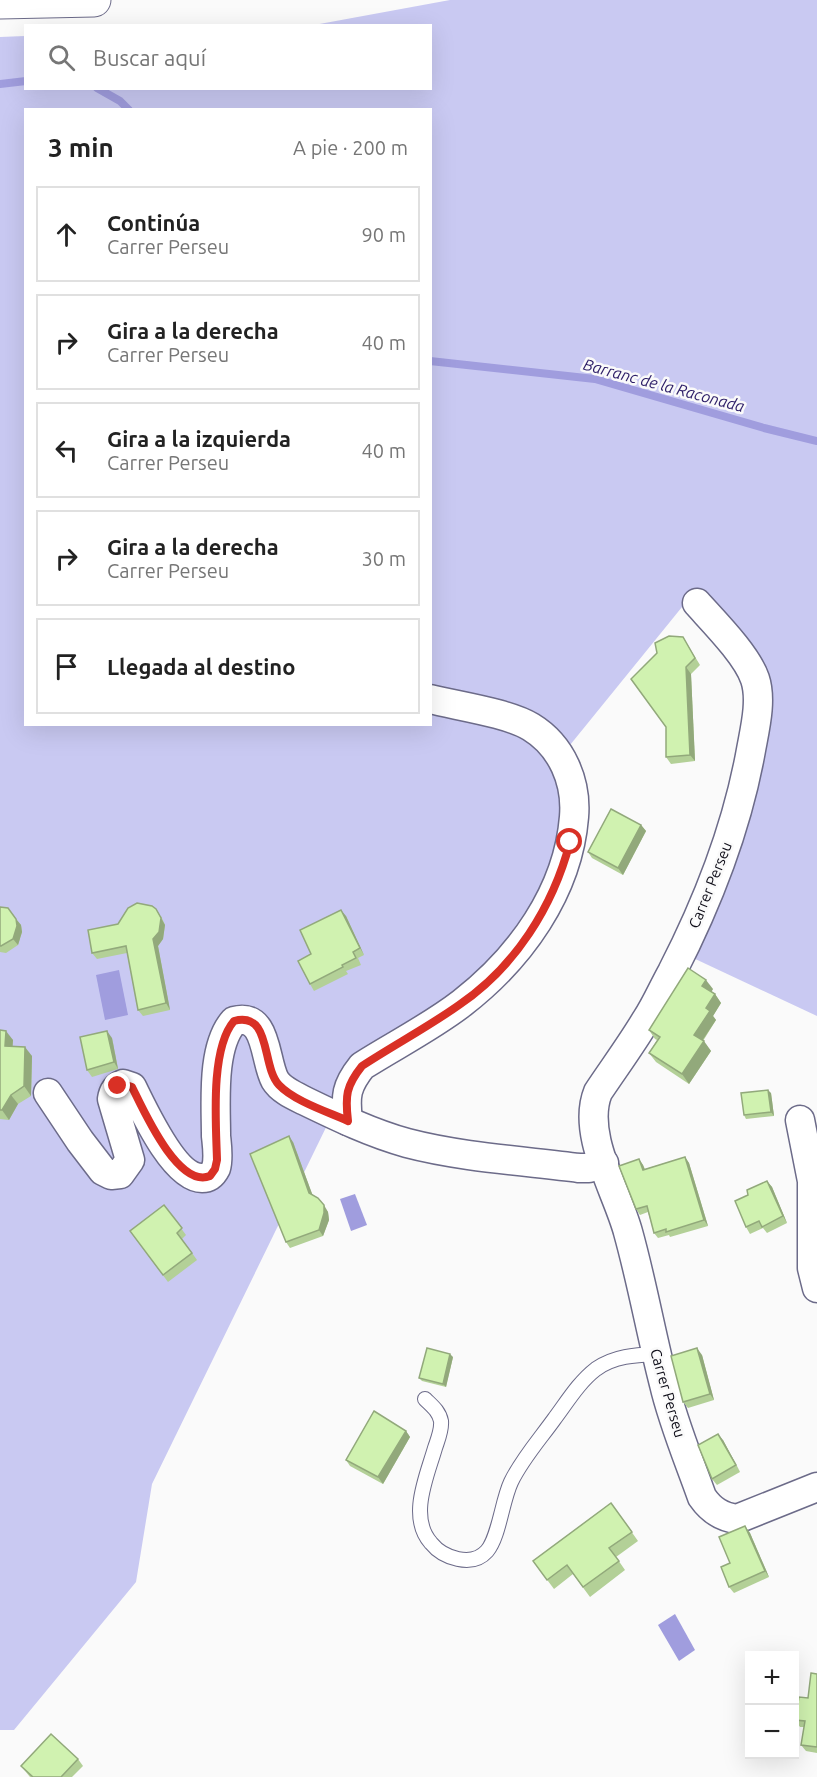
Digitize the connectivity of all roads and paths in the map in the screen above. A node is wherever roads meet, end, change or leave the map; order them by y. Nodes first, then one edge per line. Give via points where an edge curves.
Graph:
1 (94, 0) edge
2 (0, 2) edge
3 (697, 603) dead end
4 (432, 699) edge
5 (48, 1093) dead end
6 (800, 1120) dead end
7 (348, 1121) junction
8 (604, 1163) junction
9 (817, 1288) edge
10 (657, 1354) junction
11 (425, 1400) dead end
12 (817, 1487) edge

1 - 2 street
3 - 8 street, Carrer Perseu via 754,677 758,691 755,729 736,819 686,945 647,1019 593,1104
4 - 7 street via 516,720 550,744 563,760 572,784 575,806 570,842 554,889 527,939 461,1004 362,1066 347,1091
5 - 7 street via 103,1171 111,1175 120,1174 130,1160 113,1094 123,1084 132,1087 172,1157 196,1178 207,1178 217,1160 216,1094 222,1040 234,1021 245,1019 260,1032 279,1085
6 - 9 street via 812,1181 812,1268
7 - 8 street via 434,1149 579,1168
8 - 10 street, Carrer Perseu via 628,1231
10 - 11 lane via 626,1355 596,1370 583,1382 523,1462 511,1483 493,1541 476,1559 440,1552 430,1542 419,1519 441,1422 437,1410
10 - 12 street, Carrer Perseu via 672,1415 709,1507 727,1518 737,1519

